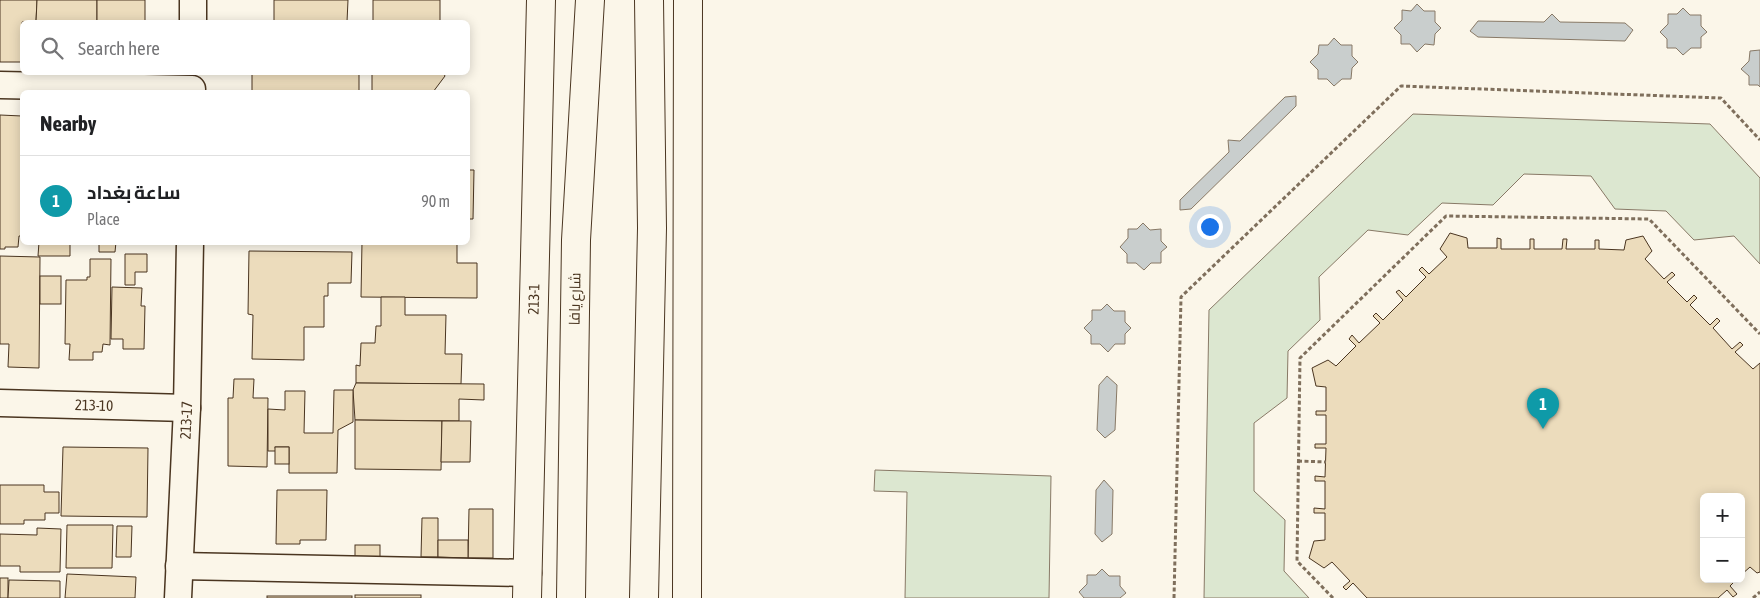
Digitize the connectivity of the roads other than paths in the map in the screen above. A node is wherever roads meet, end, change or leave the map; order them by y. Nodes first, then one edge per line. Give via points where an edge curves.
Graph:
1 (193, 0) edge
2 (541, 0) edge
3 (573, 0) edge
4 (590, 0) edge
5 (649, 0) edge
6 (659, 0) edge
7 (688, 0) edge
8 (193, 20) edge
9 (0, 85) edge
10 (192, 85) edge
11 (652, 228) junction
12 (576, 240) junction
13 (190, 245) edge
14 (0, 403) edge
15 (187, 408) junction
16 (179, 566) junction
17 (527, 586) edge
18 (178, 598) edge
19 (571, 598) edge
20 (644, 598) edge
21 (687, 598) edge

1 - 8 street
2 - 17 main road, 213-1
3 - 12 main road
4 - 12 main road, شارع يافا
5 - 11 main road
6 - 11 main road
7 - 21 main road
9 - 10 street
11 - 20 main road
12 - 19 main road, شارع يافا
13 - 15 street, 213-17
14 - 15 street, 213-10
15 - 16 street, 213-17
16 - 17 street
16 - 18 street, 213-17

